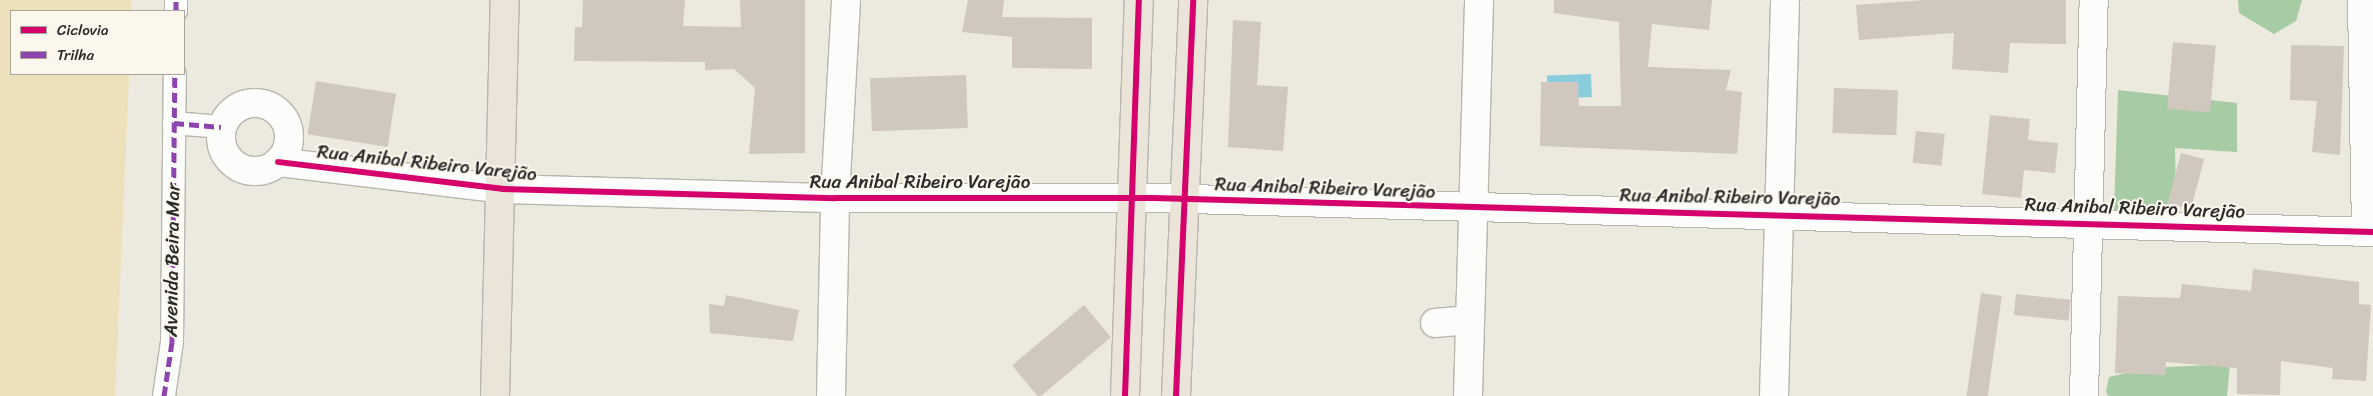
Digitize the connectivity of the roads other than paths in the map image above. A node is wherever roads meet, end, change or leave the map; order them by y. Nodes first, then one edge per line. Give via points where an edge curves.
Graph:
1 (505, 0) edge
2 (846, 0) edge
3 (1139, 0) edge
4 (1192, 0) edge
5 (1479, 0) edge
6 (1785, 0) edge
7 (2094, 0) edge
8 (2362, 0) edge
9 (175, 75) edge
10 (174, 123) junction
11 (221, 127) junction
12 (278, 162) junction
13 (504, 189) junction
14 (835, 198) junction
15 (1133, 198) junction
16 (1186, 199) junction
17 (1473, 207) junction
18 (1779, 212) junction
19 (2092, 221) junction
20 (2370, 231) edge
21 (1470, 320) junction
22 (1435, 323) dead end
23 (164, 396) edge
24 (495, 396) edge
25 (831, 396) edge
26 (1125, 396) edge
27 (1176, 396) edge
28 (1468, 396) edge
29 (1774, 396) edge
30 (2084, 396) edge

1 - 13 main road
2 - 14 street
3 - 15 main road
4 - 16 main road
5 - 17 street
6 - 18 street
7 - 19 street
8 - 20 street
9 - 10 street, Avenida Beira Mar
10 - 11 street
10 - 23 street, Avenida Beira Mar via 172,342
11 - 12 street via 224,152 232,162 255,172
11 - 12 street via 227,116 248,103 273,107 282,116 289,134 286,152
12 - 13 street, Rua Anibal Ribeiro Varejão
13 - 14 street, Rua Anibal Ribeiro Varejão
13 - 24 main road
14 - 15 street, Rua Anibal Ribeiro Varejão
14 - 25 street
15 - 16 street, Rua Anibal Ribeiro Varejão
15 - 26 main road
16 - 17 street, Rua Anibal Ribeiro Varejão
16 - 27 main road
17 - 18 street, Rua Anibal Ribeiro Varejão
17 - 21 street
18 - 19 street, Rua Anibal Ribeiro Varejão
18 - 29 street
19 - 20 street, Rua Anibal Ribeiro Varejão
19 - 30 street
21 - 22 street
21 - 28 street

